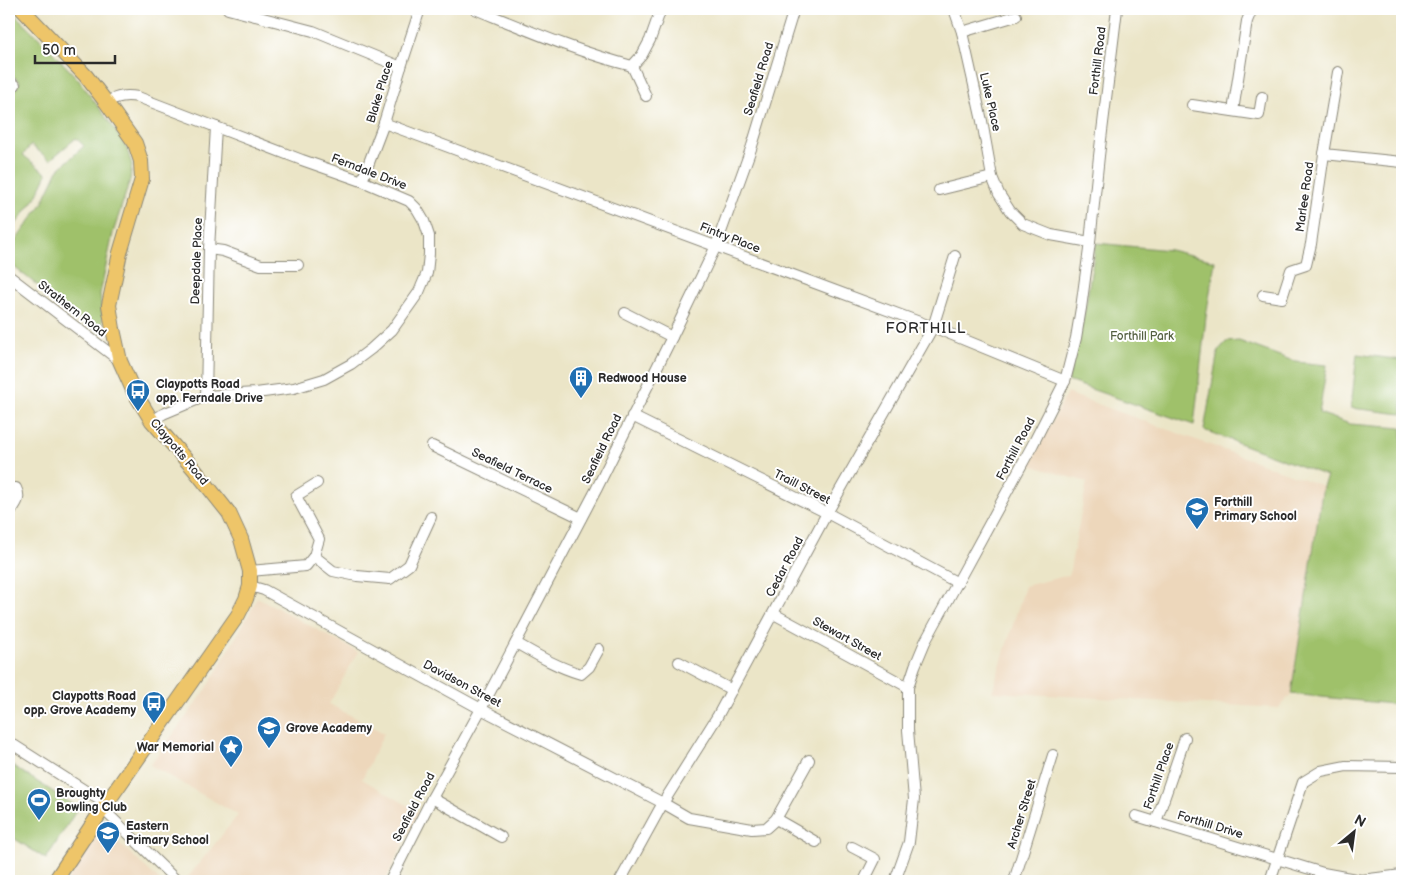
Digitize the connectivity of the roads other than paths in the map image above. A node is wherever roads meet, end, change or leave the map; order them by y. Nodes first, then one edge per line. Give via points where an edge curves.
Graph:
1 (22, 9) edge
2 (228, 9) edge
3 (420, 9) edge
4 (475, 9) edge
5 (661, 9) edge
6 (794, 9) edge
7 (954, 9) edge
8 (1117, 9) edge
9 (1252, 9) edge
10 (1016, 16) dead end
11 (962, 32) junction
12 (401, 66) junction
13 (632, 66) junction
14 (1338, 72) dead end
15 (646, 96) dead end
16 (1262, 97) dead end
17 (106, 102) junction
18 (1192, 105) dead end
19 (1233, 111) junction
20 (384, 122) junction
21 (216, 127) junction
22 (1324, 154) junction
23 (1402, 162) edge
24 (992, 177) junction
25 (362, 181) junction
26 (939, 190) dead end
27 (1090, 242) junction
28 (716, 246) junction
29 (209, 249) junction
30 (955, 256) dead end
31 (298, 265) dead end
32 (9, 276) edge
33 (1264, 295) dead end
34 (626, 313) dead end
35 (933, 328) junction
36 (672, 338) junction
37 (120, 362) junction
38 (1065, 381) junction
39 (206, 396) junction
40 (632, 416) junction
41 (152, 421) junction
42 (432, 446) dead end
43 (317, 483) dead end
44 (9, 488) edge
45 (827, 513) junction
46 (9, 514) edge
47 (430, 517) dead end
48 (581, 518) junction
49 (314, 556) junction
50 (250, 571) junction
51 (958, 583) junction
52 (250, 586) junction
53 (774, 614) junction
54 (516, 643) junction
55 (599, 649) dead end
56 (679, 662) dead end
57 (908, 687) junction
58 (732, 690) junction
59 (481, 709) junction
60 (1185, 738) dead end
61 (9, 742) edge
62 (1053, 755) dead end
63 (810, 760) dead end
64 (1402, 767) edge
65 (432, 798) junction
66 (663, 803) junction
67 (105, 807) junction
68 (1136, 816) dead end
69 (776, 818) junction
70 (1156, 822) junction
71 (501, 837) dead end
72 (816, 842) dead end
73 (852, 847) dead end
74 (1277, 859) junction
75 (1402, 875) edge
76 (390, 880) edge
77 (56, 881) edge
78 (177, 881) edge
79 (620, 881) edge
80 (864, 881) edge
81 (896, 881) edge
82 (1014, 881) edge
83 (1270, 881) edge

1 - 17 main road, Claypotts Road via 86,76
2 - 12 street via 314,31
3 - 12 street, Blake Place
4 - 13 street via 573,48
5 - 13 street via 642,56
6 - 28 street, Seafield Road via 752,146
7 - 11 street, Luke Place
8 - 27 street, Forthill Road
9 - 19 street via 1247,21
10 - 11 street
11 - 24 street, Luke Place
12 - 20 street, Blake Place
13 - 15 street
14 - 22 street, Marlee Road
16 - 19 street via 1259,115
17 - 21 street, Ferndale Drive via 117,96 138,98
17 - 37 main road, Claypotts Road via 135,143 142,179 120,253 109,305
18 - 19 street
20 - 25 street, Blake Place
20 - 28 street, Fintry Place
21 - 25 street, Ferndale Drive
21 - 29 street, Deepdale Place
22 - 23 street, Marlee Road
22 - 33 street, Marlee Road via 1306,266 1291,270 1282,298
24 - 26 street
24 - 27 street, Luke Place via 1010,211 1023,224 1051,235
25 - 39 street, Ferndale Drive via 409,201 424,221 429,236 427,273 419,292 392,330 351,364 324,379 294,388
27 - 38 street, Forthill Road via 1076,338
28 - 35 street, Fintry Place
28 - 36 street, Seafield Road
29 - 31 street via 261,265
29 - 39 street, Deepdale Place
30 - 35 street, Cedar Road
32 - 37 street, Strathern Road
34 - 36 street
35 - 38 street, Fintry Place
35 - 45 street, Cedar Road
36 - 40 street, Seafield Road
37 - 41 main road, Claypotts Road
38 - 51 street, Forthill Road
39 - 41 street, Ferndale Drive
40 - 45 street, Traill Street
40 - 48 street, Seafield Road
41 - 50 main road, Claypotts Road via 229,513
42 - 48 street, Seafield Terrace
43 - 49 street via 296,496 319,540
44 - 46 street via 16,488 19,494
45 - 51 street, Traill Street
45 - 53 street, Cedar Road
47 - 49 street via 410,565 390,579 333,572
48 - 54 street, Seafield Road
49 - 50 street via 306,566
50 - 52 main road, Claypotts Road
51 - 57 street, Forthill Road via 925,642
52 - 59 street, Davidson Street via 264,590
52 - 67 main road, Claypotts Road via 238,616
53 - 57 street, Stewart Street
53 - 58 street, Cedar Road
54 - 55 street via 581,674
54 - 59 street, Seafield Road
56 - 58 street
57 - 81 street, Forthill Road via 914,799 909,842
58 - 66 street, Cedar Road
59 - 65 street, Seafield Road
59 - 66 street, Davidson Street
60 - 70 street, Forthill Place
61 - 67 street
62 - 82 street, Archer Street
63 - 69 street
64 - 74 street via 1346,766 1321,771 1303,782
65 - 71 street
65 - 76 street, Seafield Road
66 - 69 street, Davidson Street via 689,818 752,829 766,828
66 - 79 street, Cedar Road
67 - 77 main road, Claypotts Road
67 - 78 street via 108,814
68 - 70 street, Forthill Drive
69 - 72 street
70 - 74 street, Forthill Drive
73 - 80 street via 875,859
74 - 75 street, Forthill Drive via 1323,874 1361,880
74 - 83 street

